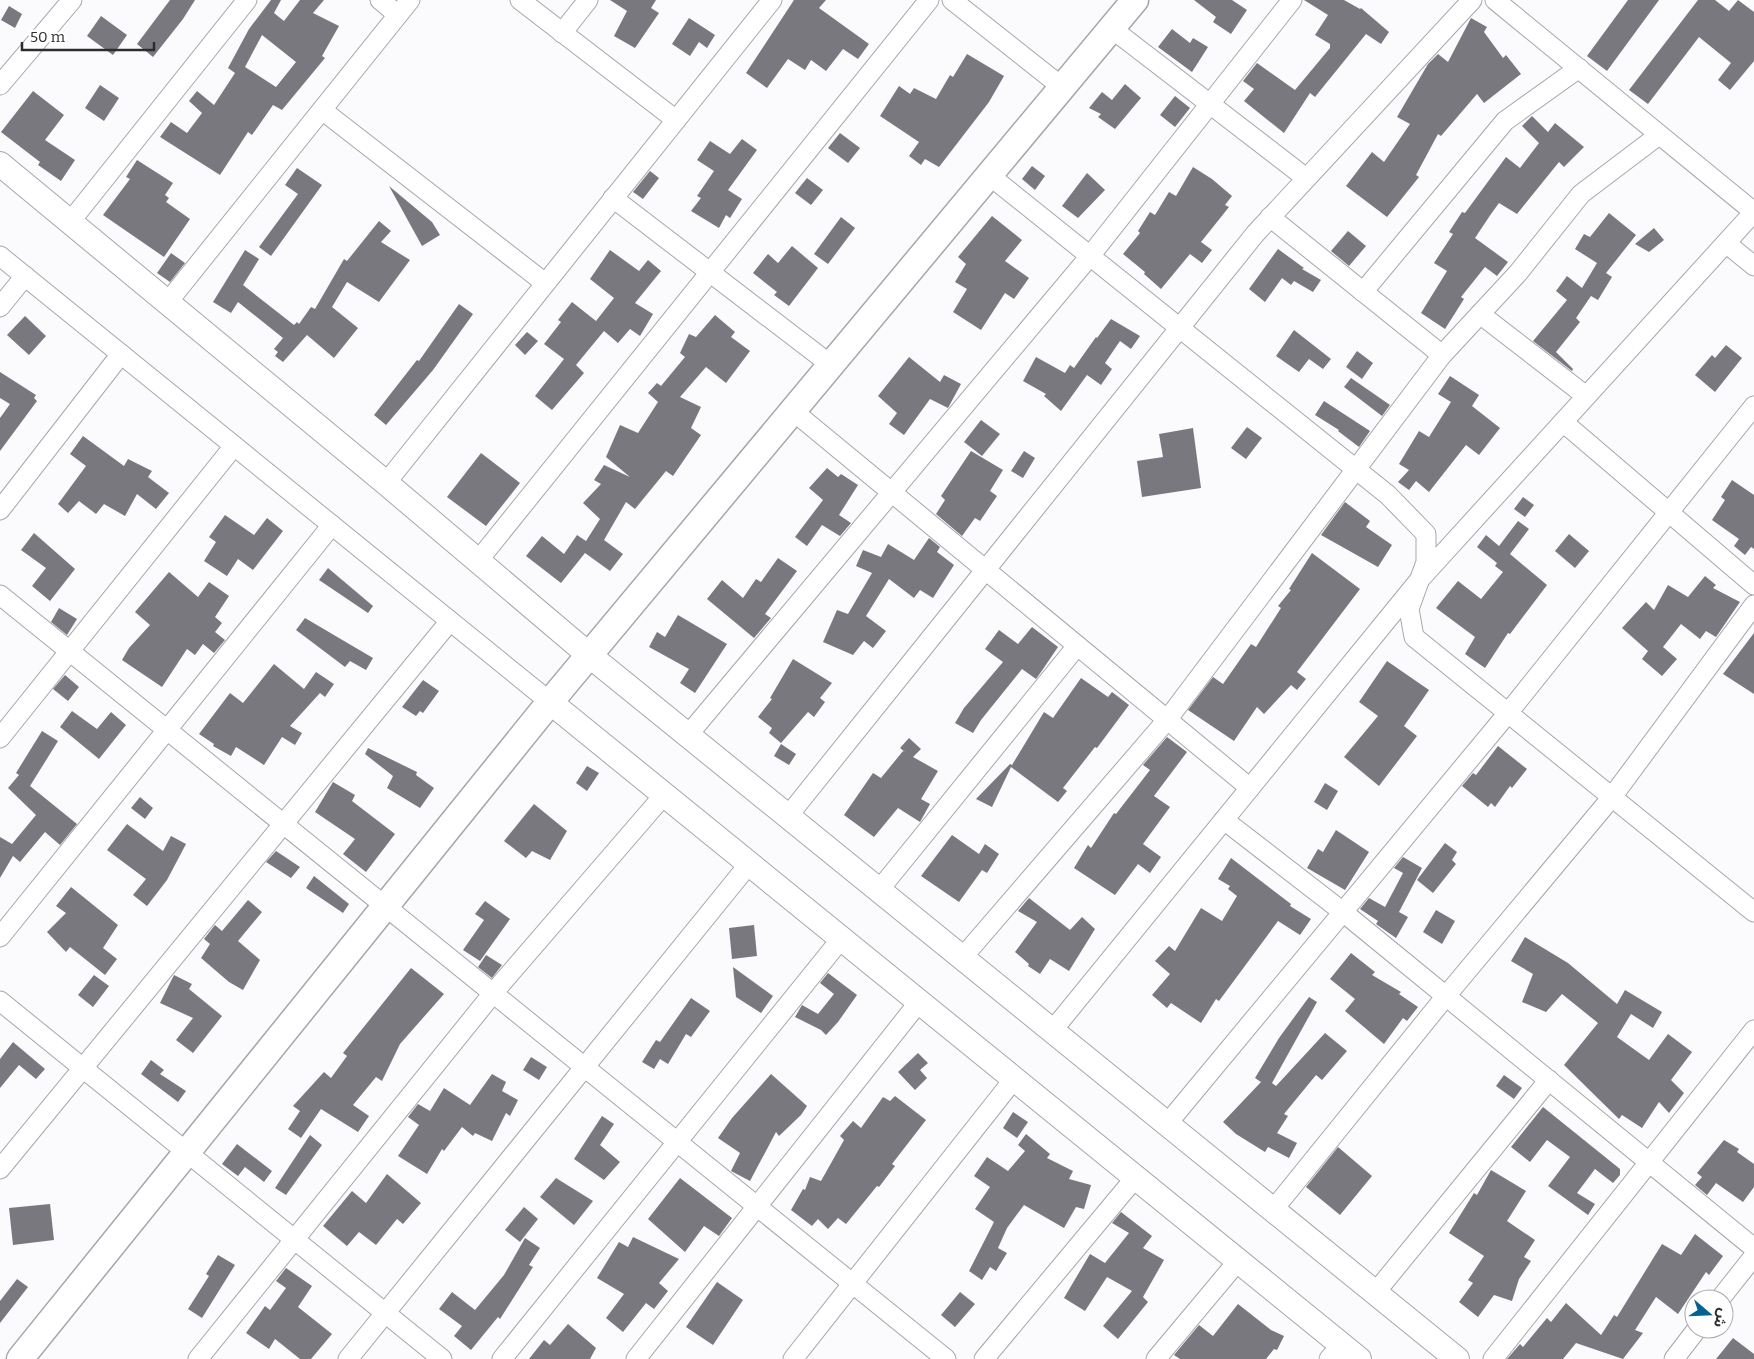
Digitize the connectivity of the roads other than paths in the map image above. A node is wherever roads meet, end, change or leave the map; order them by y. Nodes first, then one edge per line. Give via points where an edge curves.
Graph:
1 (72, 0) edge
2 (247, 0) edge
3 (380, 0) edge
4 (410, 0) edge
5 (520, 0) edge
6 (588, 0) edge
7 (772, 0) edge
8 (929, 0) edge
9 (952, 0) edge
10 (1135, 0) edge
11 (1292, 0) edge
12 (1472, 0) edge
13 (1495, 0) edge
14 (398, 15) junction
15 (1111, 28) junction
16 (562, 33) junction
17 (1579, 68) junction
18 (0, 86) edge
19 (1062, 87) junction
20 (1210, 104) junction
21 (322, 110) junction
22 (676, 120) junction
23 (1659, 135) junction
24 (0, 164) edge
25 (989, 175) junction
26 (1306, 178) junction
27 (613, 198) junction
28 (1270, 217) junction
29 (70, 222) junction
30 (1726, 243) junction
31 (0, 256) edge
32 (1090, 256) junction
33 (1754, 266) edge
34 (709, 272) junction
35 (25, 276) junction
36 (546, 283) junction
37 (1363, 292) junction
38 (167, 303) junction
39 (0, 307) edge
40 (1480, 314) junction
41 (1180, 328) junction
42 (121, 354) junction
43 (1442, 355) junction
44 (831, 365) junction
45 (1586, 396) junction
46 (1754, 406) edge
47 (793, 410) junction
48 (1563, 422) junction
49 (234, 446) junction
50 (1356, 469) junction
51 (386, 483) junction
52 (891, 492) junction
53 (0, 510) edge
54 (1668, 513) junction
55 (332, 525) junction
56 (477, 562) junction
57 (985, 570) junction
58 (1421, 578) junction
59 (1754, 585) edge
60 (0, 595) edge
61 (1754, 605) edge
62 (450, 621) junction
63 (1077, 646) junction
64 (70, 651) junction
65 (589, 655) junction
66 (550, 702) junction
67 (1508, 713) junction
68 (1167, 720) junction
69 (167, 729) junction
70 (688, 735) junction
71 (0, 738) edge
72 (1250, 788) junction
73 (664, 795) junction
74 (1612, 797) junction
75 (788, 816) junction
76 (1224, 820) junction
77 (284, 823) junction
78 (749, 864) junction
79 (879, 890) junction
80 (386, 905) junction
81 (1343, 912) junction
82 (1754, 912) edge
83 (0, 937) edge
84 (841, 938) junction
85 (962, 958) junction
86 (494, 992) junction
87 (1446, 996) junction
88 (0, 1001) edge
89 (920, 1002) junction
90 (1754, 1030) edge
91 (1052, 1031) junction
92 (585, 1066) junction
93 (83, 1068) junction
94 (1014, 1079) junction
95 (1549, 1080) junction
96 (1167, 1124) junction
97 (678, 1141) junction
98 (187, 1152) junction
99 (1650, 1163) junction
100 (0, 1168) edge
101 (1135, 1178) junction
102 (758, 1206) junction
103 (1273, 1210) junction
104 (295, 1240) junction
105 (1754, 1248) edge
106 (1754, 1256) edge
107 (1238, 1261) junction
108 (853, 1284) junction
109 (1728, 1289) edge
110 (1375, 1292) junction
111 (385, 1313) junction
112 (1689, 1339) edge
113 (1343, 1354) edge
114 (20, 1359) edge
115 (198, 1359) edge
116 (348, 1359) edge
117 (442, 1359) edge
118 (502, 1359) edge
119 (636, 1359) edge
120 (793, 1359) edge
121 (946, 1359) edge
122 (984, 1359) edge
123 (1156, 1359) edge
124 (1457, 1359) edge
125 (1493, 1359) edge
126 (1674, 1359) edge

1 - 18 street
2 - 29 street
3 - 14 street
4 - 14 street
5 - 16 street
6 - 16 street
7 - 22 street
8 - 34 street
9 - 19 street
10 - 15 main road
11 - 20 street
12 - 26 street
13 - 17 street
14 - 21 street
15 - 19 main road
15 - 20 street
16 - 22 street
17 - 23 street
17 - 37 street via 1505,121
19 - 25 main road
20 - 26 street
20 - 32 street
21 - 36 street
21 - 38 street
22 - 27 street
23 - 30 street via 1754,212
23 - 40 street via 1581,194 1518,273
24 - 29 street
25 - 32 street
25 - 44 main road
26 - 28 street
27 - 34 street
27 - 36 street
28 - 37 street
28 - 41 street
29 - 38 street
30 - 33 street
30 - 45 street
31 - 35 street
32 - 41 street
32 - 52 street
34 - 44 street
34 - 56 street
35 - 39 street
35 - 42 street
36 - 51 street
37 - 43 street
38 - 51 street
40 - 43 street
40 - 45 street
41 - 50 street
41 - 57 street
42 - 49 street
42 - 53 street
43 - 50 street
44 - 47 main road
45 - 48 street
46 - 54 street
47 - 52 street
47 - 65 main road
48 - 54 street
48 - 58 street
49 - 55 street
49 - 64 street
50 - 58 street via 1388,495 1426,534 1426,562
50 - 68 street
51 - 56 street
52 - 57 street
52 - 70 street
54 - 59 street
54 - 67 street
55 - 62 street
55 - 69 street
56 - 65 street
57 - 63 street
57 - 75 street
58 - 67 street via 1409,609 1414,637
58 - 72 street
60 - 64 street
61 - 74 street
62 - 66 street
62 - 77 street
63 - 68 street
63 - 79 street
64 - 69 street
64 - 71 street
65 - 66 main road
65 - 70 street
66 - 73 street
66 - 80 main road
67 - 74 street
67 - 81 street
68 - 72 street
68 - 85 street
69 - 77 street
69 - 83 street
70 - 75 street
72 - 76 street
73 - 78 street
73 - 86 street
74 - 82 street
74 - 87 street
75 - 79 street
76 - 81 street
76 - 91 street
77 - 80 street
77 - 93 street
78 - 84 street
78 - 92 street
79 - 85 street
80 - 86 street
80 - 98 main road
81 - 87 street
81 - 96 street
84 - 89 street
84 - 97 street
85 - 91 street
86 - 92 street
86 - 104 street
87 - 95 street
87 - 103 street
88 - 93 street
89 - 94 street
89 - 102 street
90 - 99 street
91 - 96 street
92 - 97 street
92 - 111 street
93 - 98 street
93 - 100 street
94 - 101 street
94 - 108 street
95 - 99 street
95 - 110 street
96 - 103 street
97 - 102 street
97 - 118 street
98 - 104 street
98 - 114 main road
99 - 105 street
99 - 125 street
101 - 107 street
101 - 122 street
102 - 108 street
102 - 119 street
103 - 110 street
104 - 111 street
104 - 115 street
106 - 109 street
107 - 113 street
107 - 123 street
108 - 120 street
108 - 121 street
110 - 124 street
111 - 116 street
111 - 117 street
112 - 126 street

